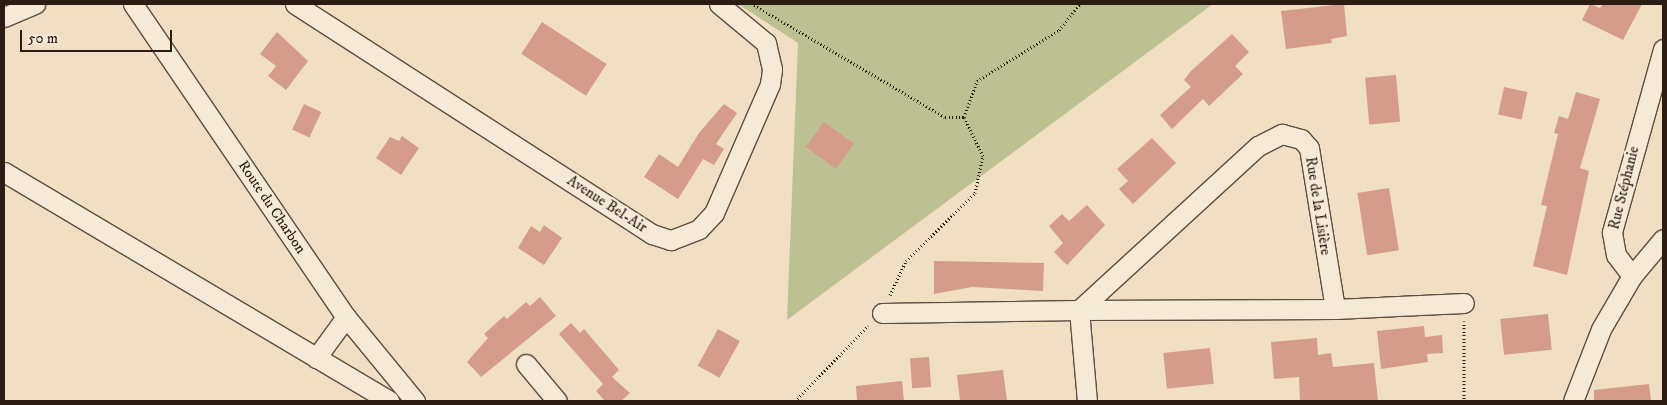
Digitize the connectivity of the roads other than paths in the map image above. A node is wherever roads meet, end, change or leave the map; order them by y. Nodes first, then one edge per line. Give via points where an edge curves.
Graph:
1 (11, 4) edge
2 (35, 4) edge
3 (295, 4) edge
4 (719, 4) edge
5 (130, 5) edge
6 (4, 12) edge
7 (4, 17) edge
8 (1663, 49) edge
9 (4, 172) edge
10 (1663, 239) edge
11 (1632, 276) junction
12 (1464, 303) road end
13 (1335, 308) junction
14 (1078, 310) junction
15 (882, 313) road end
16 (346, 318) junction
17 (316, 358) junction
18 (526, 364) dead end
19 (389, 401) edge
20 (415, 401) edge
21 (557, 401) edge
22 (1087, 401) edge
23 (1573, 401) edge

1 - 6 street
2 - 7 street
3 - 4 street, Avenue Bel-Air via 652,234 671,240 699,229 714,213 770,84 772,69 766,43
5 - 16 street, Route du Charbon
8 - 11 street, Rue Stéphanie via 1612,232 1616,255
9 - 17 street
10 - 11 street
11 - 23 street via 1601,329
12 - 13 street
13 - 14 street
13 - 14 street, Rue de la Lisière via 1309,148 1292,133 1258,146
14 - 15 street
14 - 22 street
16 - 17 street
16 - 20 street, Route du Charbon
17 - 19 street
18 - 21 street

